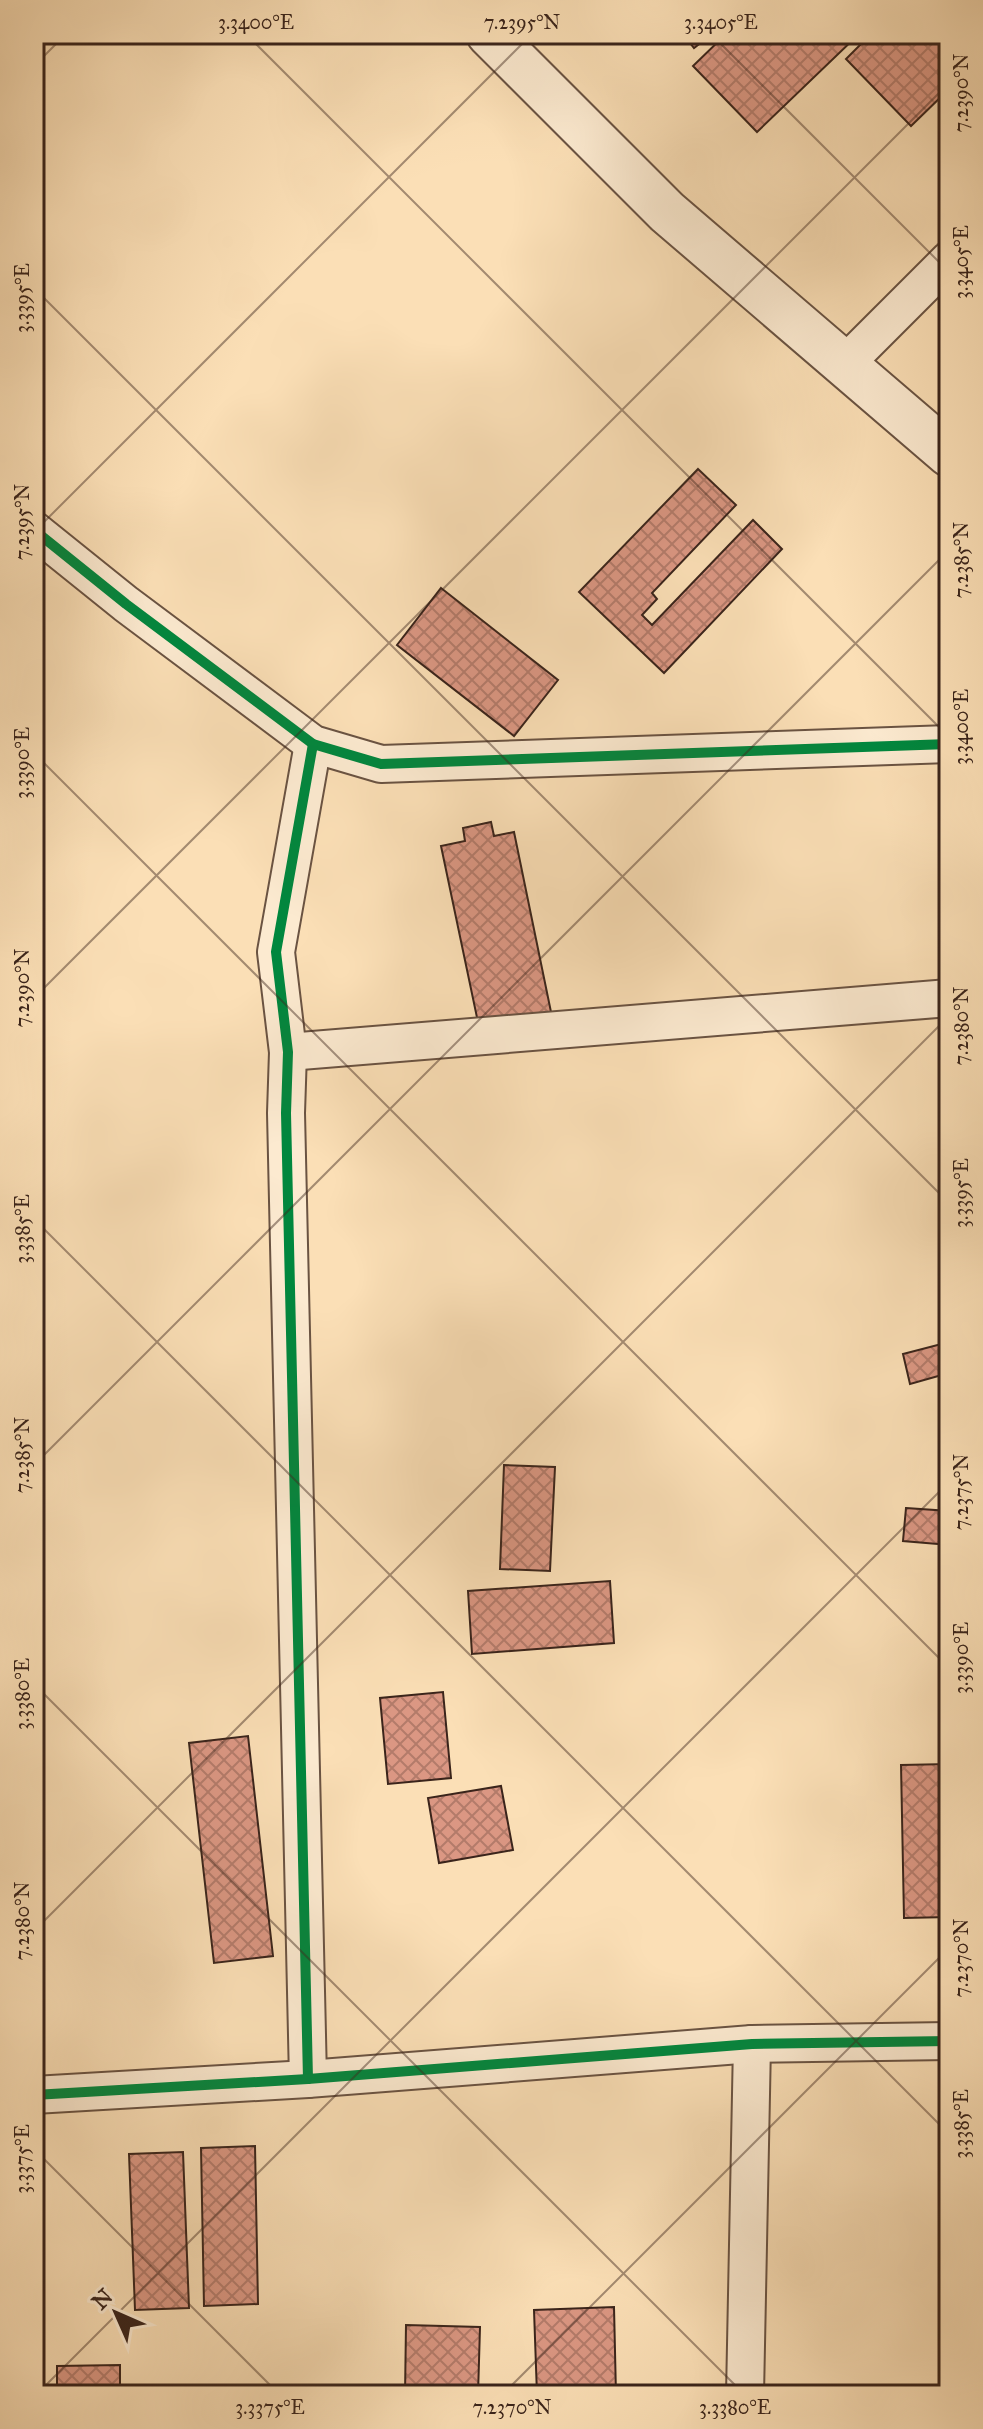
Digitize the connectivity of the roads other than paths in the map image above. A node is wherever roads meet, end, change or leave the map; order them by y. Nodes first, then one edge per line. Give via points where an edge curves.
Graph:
1 (489, 34) edge
2 (949, 260) edge
3 (845, 364) junction
4 (949, 454) edge
5 (34, 530) edge
6 (313, 744) junction
7 (949, 744) edge
8 (949, 998) edge
9 (288, 1052) junction
10 (949, 2041) edge
11 (752, 2044) junction
12 (308, 2079) junction
13 (34, 2095) edge
14 (745, 2395) edge

1 - 3 street via 667,212
2 - 3 street
3 - 4 street
5 - 6 street
6 - 7 street via 381,764
6 - 9 street via 276,952
8 - 9 street
9 - 12 street
10 - 11 street
11 - 12 street
11 - 14 street
12 - 13 street

